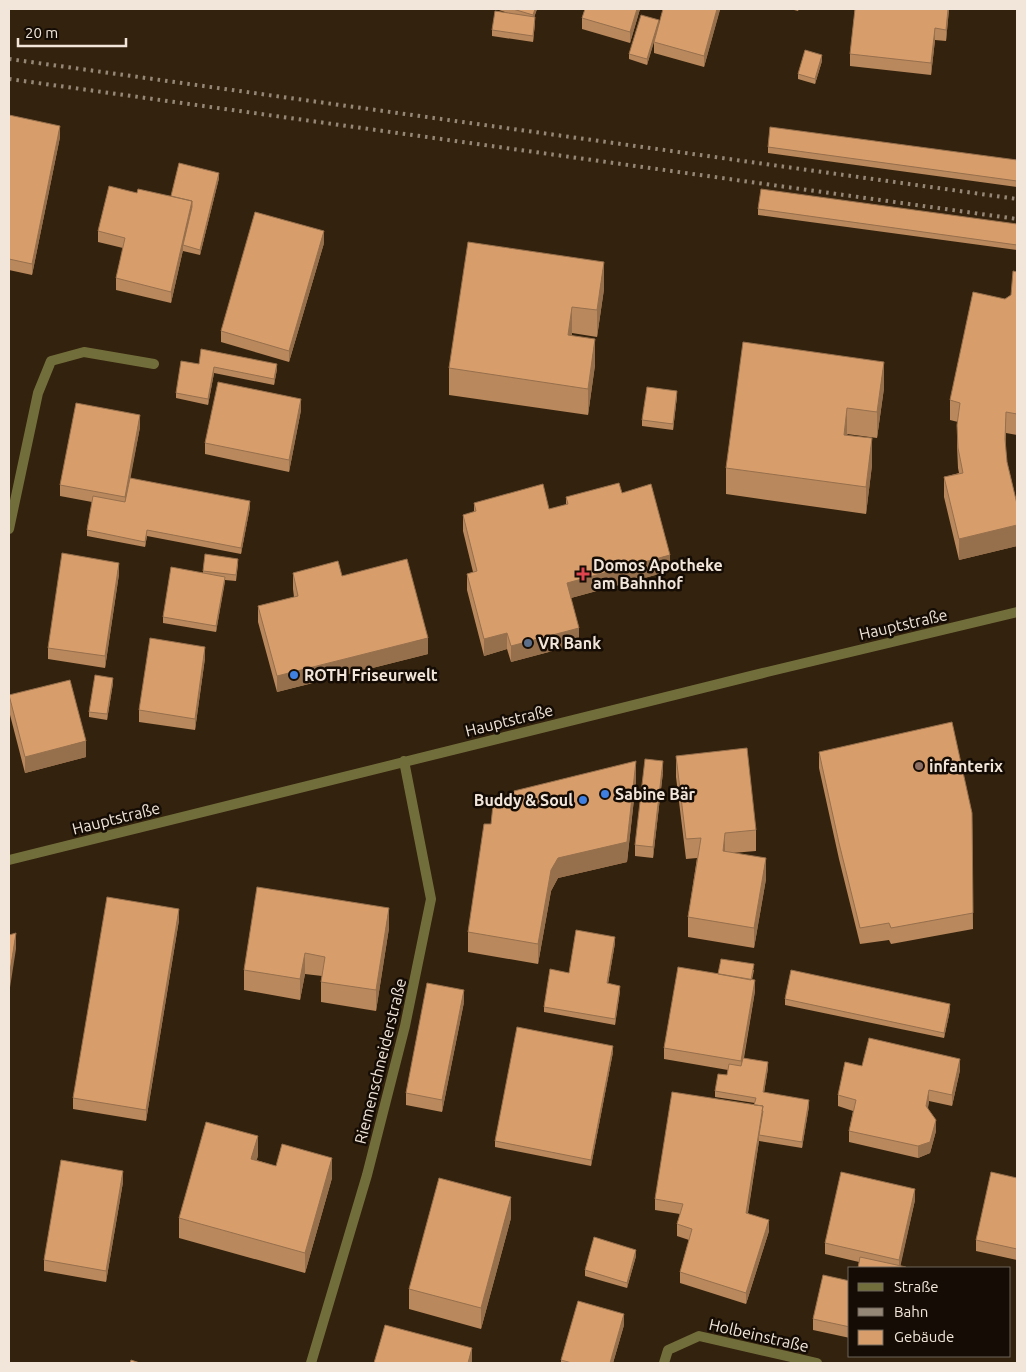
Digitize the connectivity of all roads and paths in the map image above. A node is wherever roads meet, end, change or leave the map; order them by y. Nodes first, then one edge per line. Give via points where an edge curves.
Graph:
1 (154, 364) dead end
2 (9, 529) edge
3 (1017, 612) edge
4 (404, 761) junction
5 (9, 860) edge
6 (311, 1363) edge
7 (664, 1363) edge
8 (817, 1363) edge

1 - 2 street via 84,352 51,361 38,393
3 - 4 street, Hauptstraße
4 - 5 street, Hauptstraße
4 - 6 street, Riemenschneiderstraße via 430,899 418,970 367,1175
7 - 8 street, Holbeinstraße via 668,1350 699,1336

